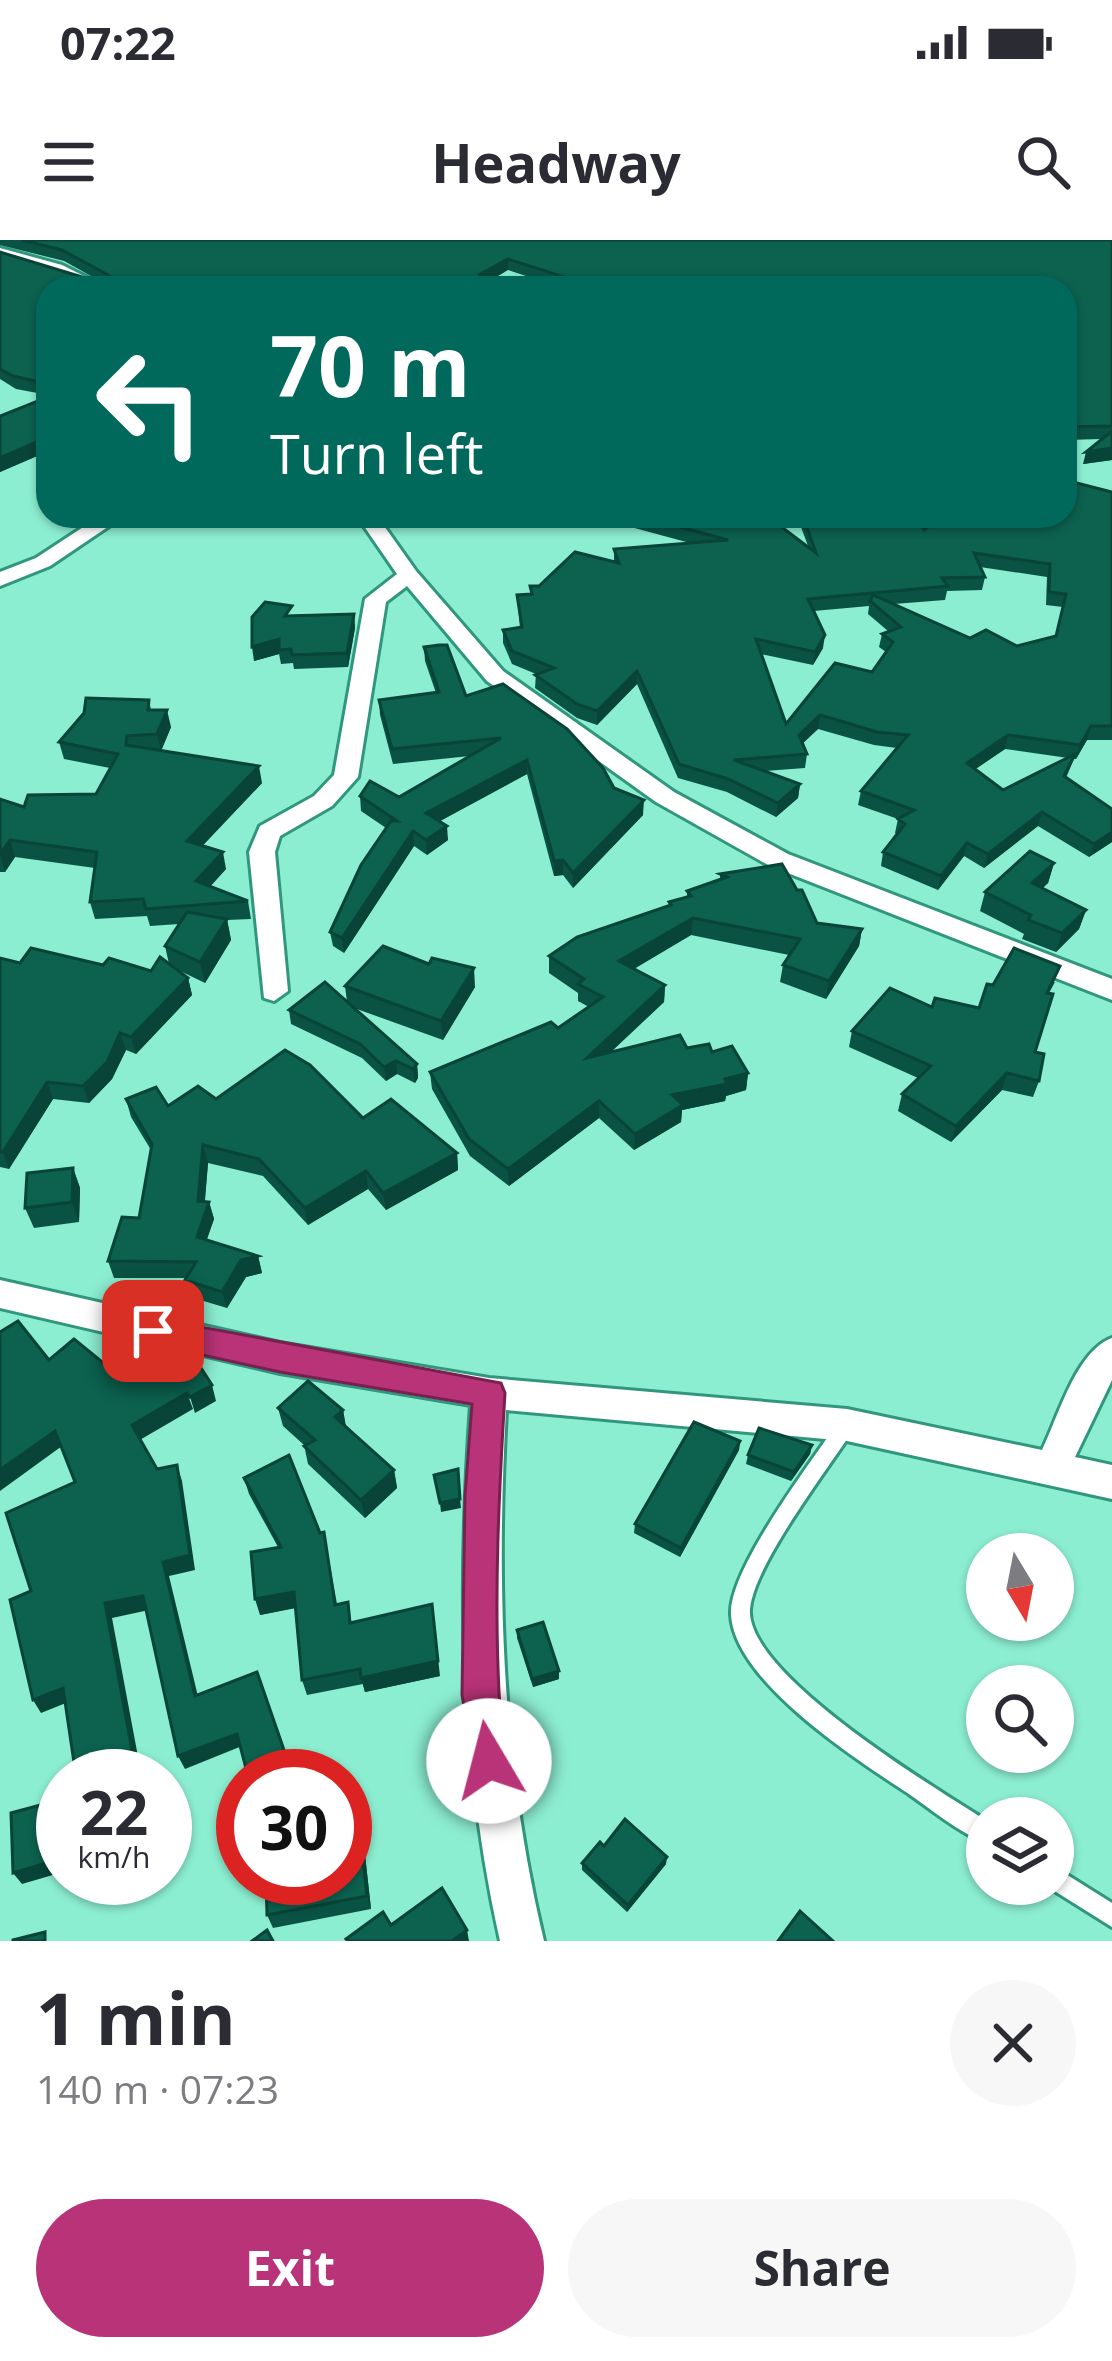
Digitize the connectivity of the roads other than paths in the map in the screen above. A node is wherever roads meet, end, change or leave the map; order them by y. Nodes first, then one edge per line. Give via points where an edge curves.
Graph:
1 (0, 254) edge
2 (74, 276) edge
3 (95, 528) edge
4 (376, 528) edge
5 (409, 575) junction
6 (0, 580) edge
7 (1112, 990) edge
8 (274, 992) dead end
9 (0, 1294) edge
10 (1112, 1353) edge
11 (489, 1393) junction
12 (847, 1425) junction
13 (1052, 1467) junction
14 (1112, 1482) edge
15 (966, 1819) edge
16 (1074, 1891) edge
17 (1112, 1916) edge
18 (522, 1941) edge

1 - 2 street
3 - 6 street
4 - 5 street
5 - 7 street via 495,676 664,797 779,860
5 - 8 street via 376,599 346,777 323,801 269,832 262,853
9 - 11 street via 280,1358
10 - 13 street
11 - 12 street
11 - 18 street via 481,1695
12 - 13 street
12 - 15 lane via 748,1579 739,1617 749,1648 795,1699
13 - 14 street
16 - 17 lane

